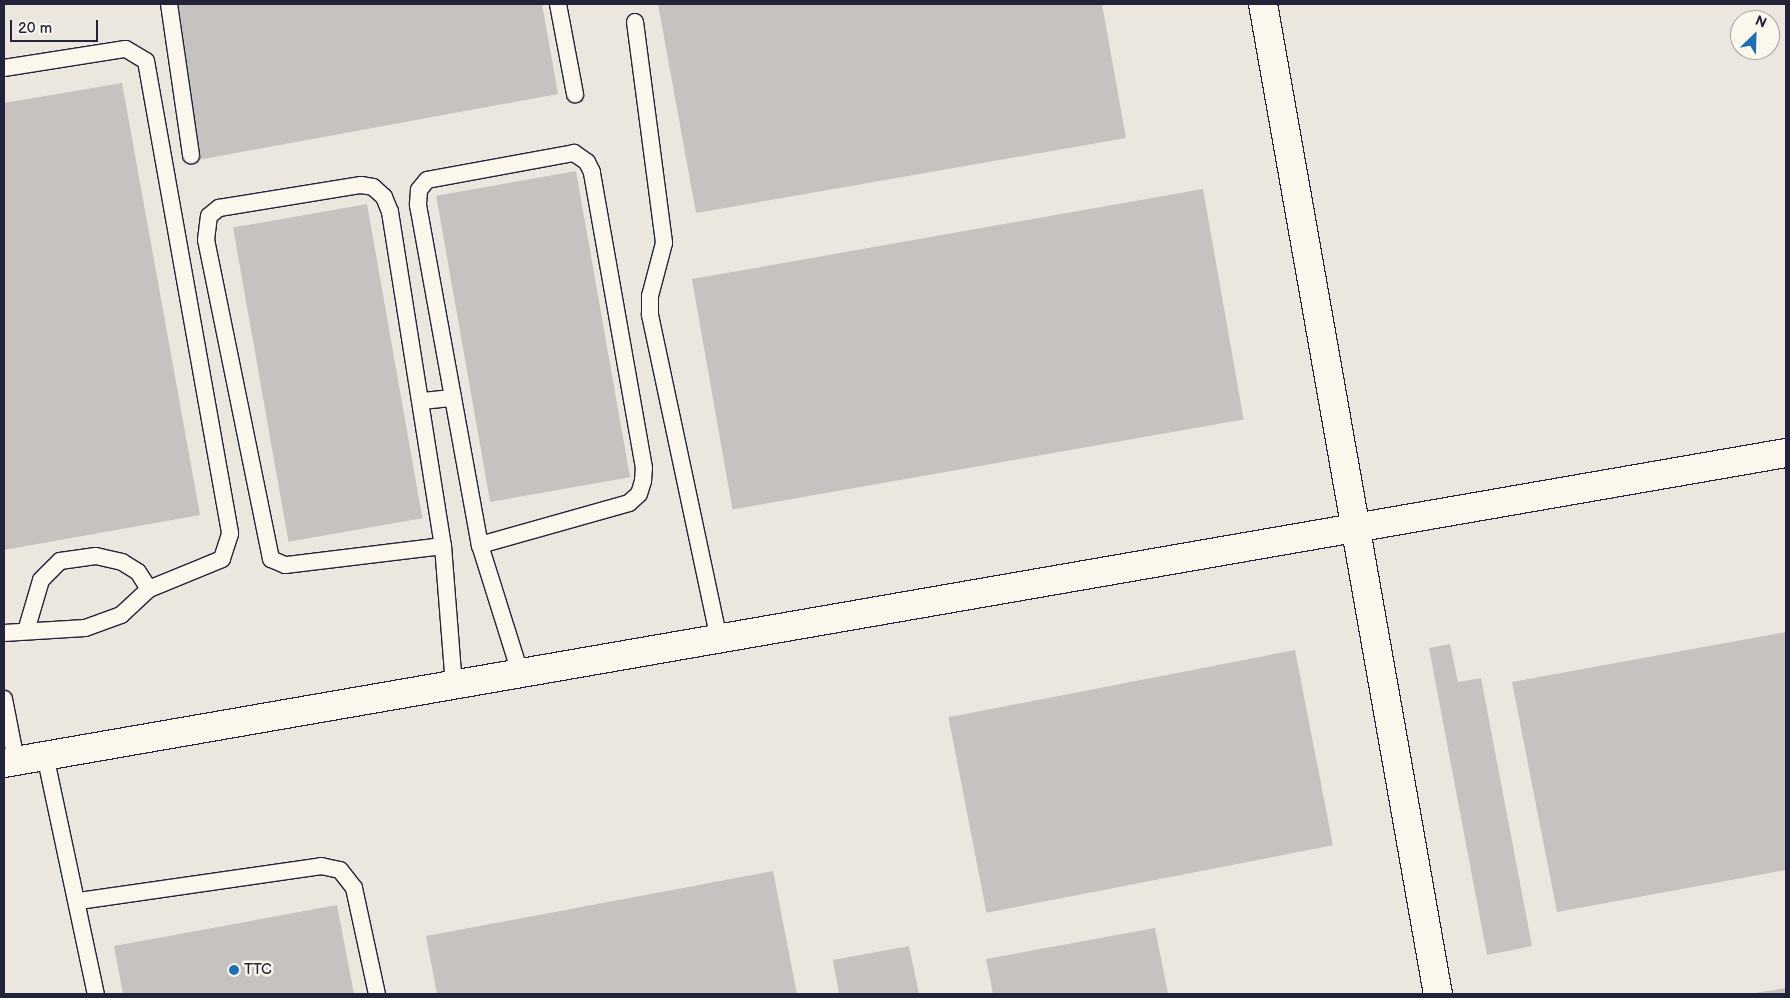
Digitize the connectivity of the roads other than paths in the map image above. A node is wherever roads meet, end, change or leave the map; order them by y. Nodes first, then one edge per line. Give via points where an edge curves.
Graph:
1 (169, 4) edge
2 (558, 4) edge
3 (1263, 4) edge
4 (635, 22) dead end
5 (4, 68) edge
6 (574, 94) dead end
7 (191, 155) dead end
8 (453, 398) junction
9 (422, 402) junction
10 (1786, 453) edge
11 (1357, 529) junction
12 (480, 545) junction
13 (443, 546) junction
14 (149, 589) junction
15 (26, 631) junction
16 (4, 634) edge
17 (719, 641) junction
18 (520, 674) junction
19 (454, 685) junction
20 (4, 700) edge
21 (46, 755) junction
22 (10, 762) edge
23 (79, 901) junction
24 (96, 994) edge
25 (377, 994) edge
26 (1438, 994) edge

1 - 7 lane
2 - 6 lane
3 - 11 street
4 - 17 lane via 664,243 650,296 650,315
5 - 14 lane via 126,49 146,61 230,534 222,559 213,566
8 - 9 lane
8 - 12 lane
8 - 12 lane via 418,205 419,190 427,180 568,152 579,155 592,172 644,468 643,481 639,494 629,503
9 - 13 lane
9 - 13 lane via 390,212 384,198 373,187 361,185 219,208 209,216 206,240 271,559 285,565
10 - 11 street
11 - 17 street
11 - 26 street
12 - 18 lane
13 - 19 lane
14 - 15 lane via 122,615 85,628
14 - 15 lane via 138,572 122,562 96,556 60,561 41,580
15 - 16 lane
17 - 18 street
18 - 19 street
19 - 21 street
20 - 22 lane
21 - 22 street
21 - 23 lane
23 - 24 lane
23 - 25 lane via 321,866 340,870 354,888

